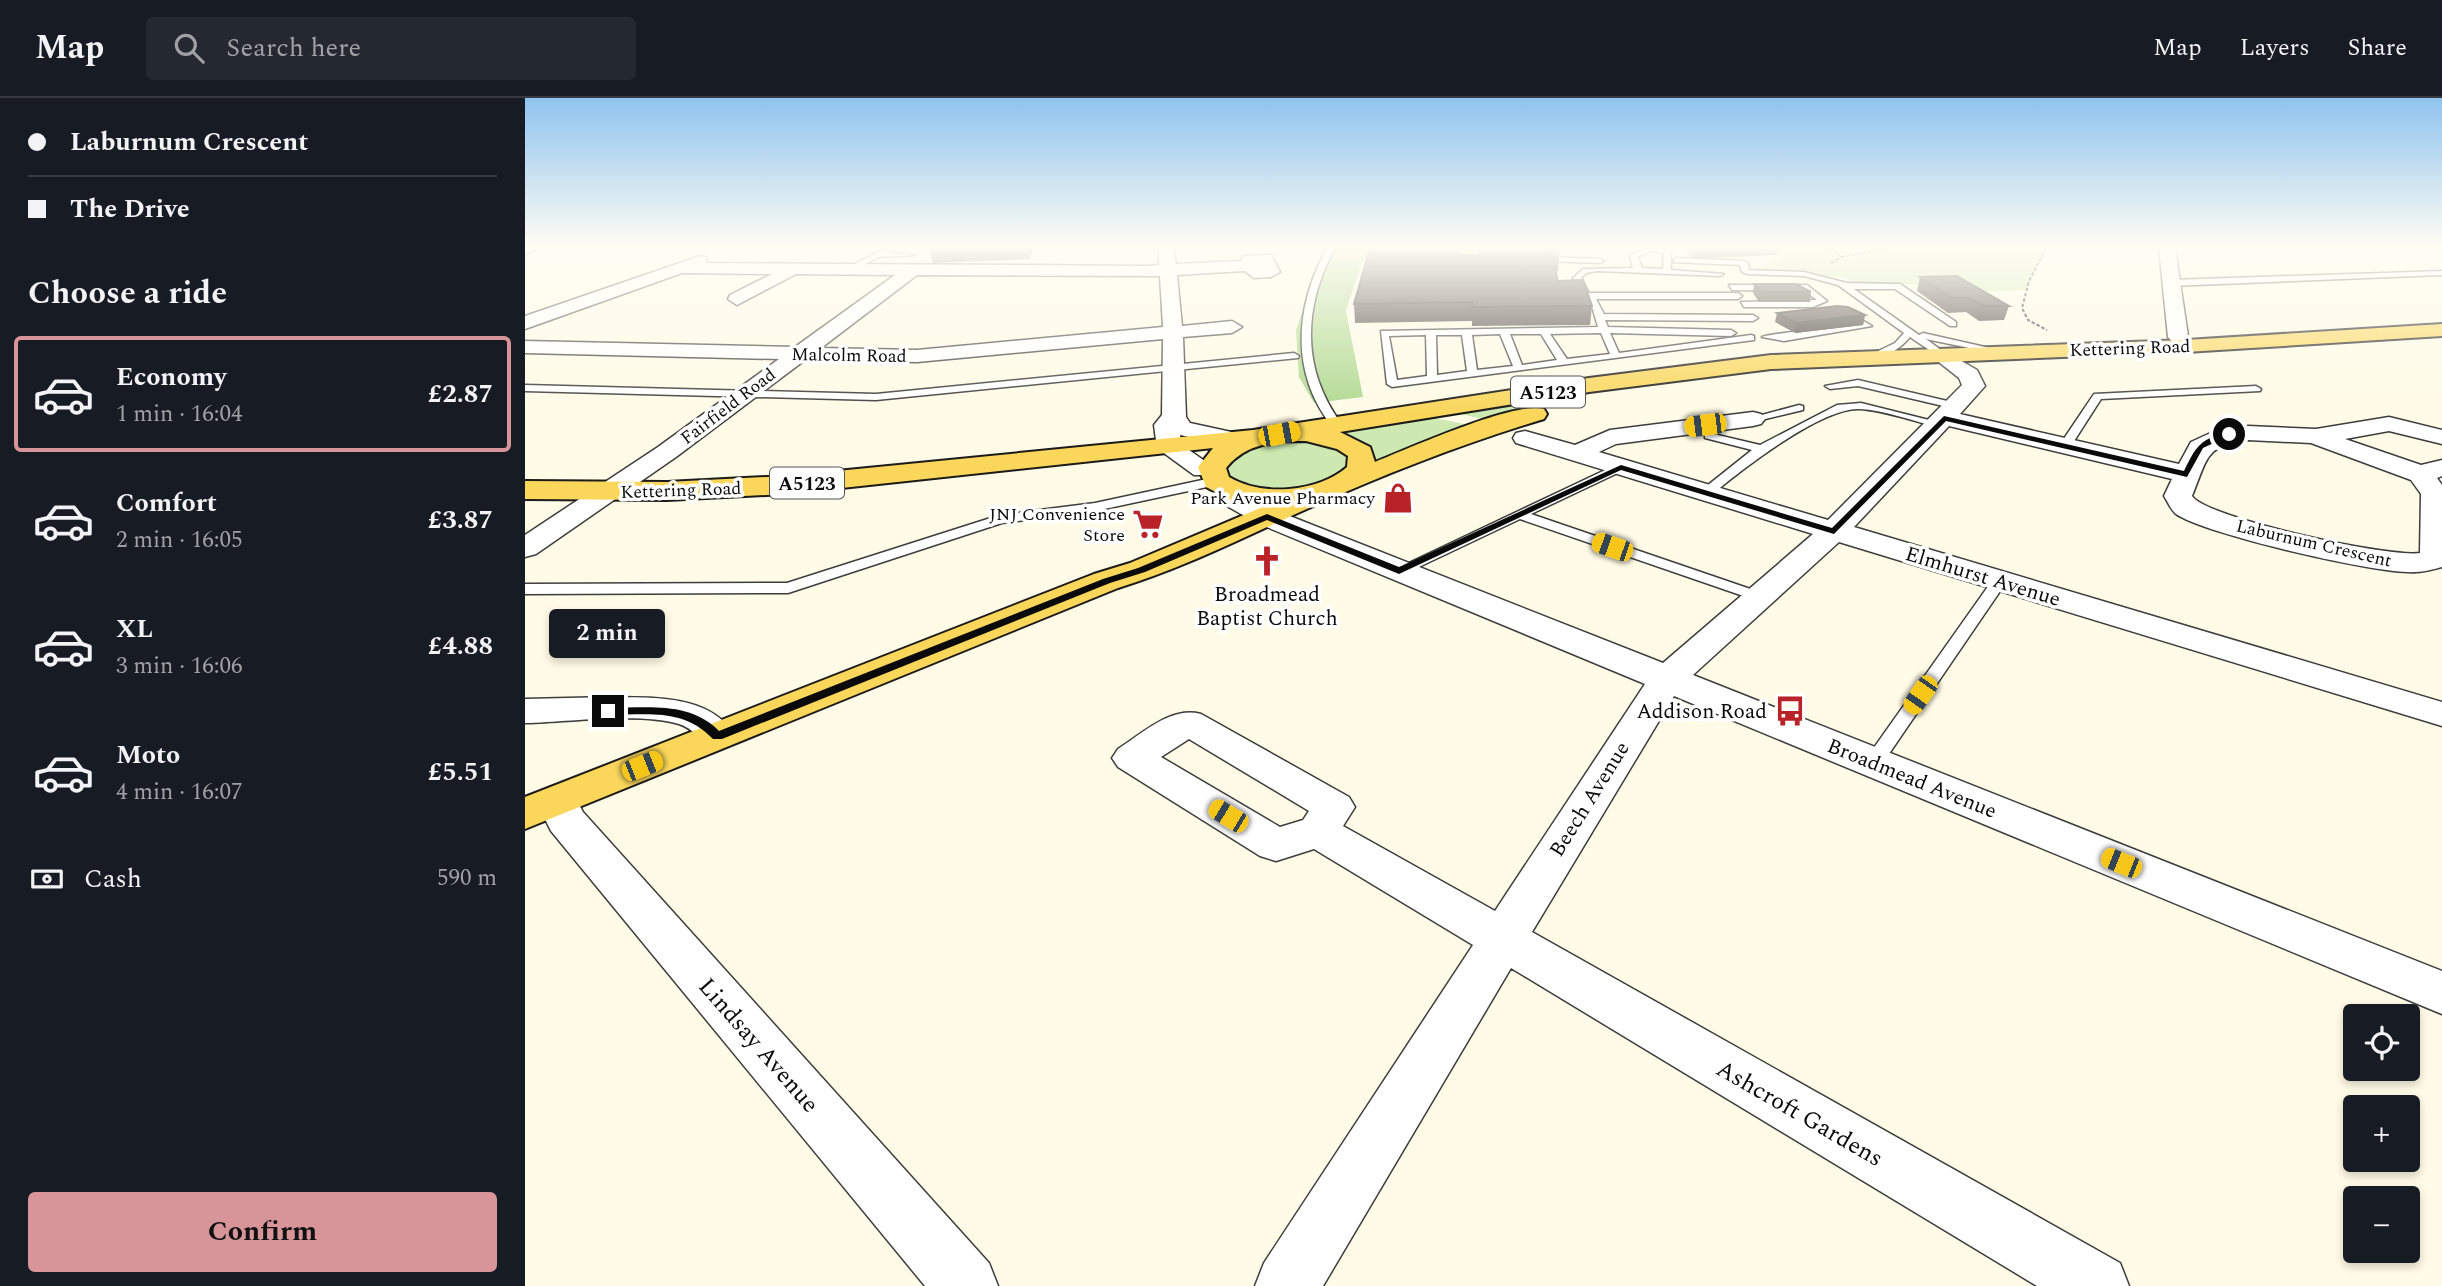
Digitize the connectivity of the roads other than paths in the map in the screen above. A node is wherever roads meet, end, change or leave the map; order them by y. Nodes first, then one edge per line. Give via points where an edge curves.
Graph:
1 (579, 303) edge
2 (856, 303) edge
3 (1171, 303) edge
4 (1314, 303) edge
5 (1594, 303) edge
6 (1643, 303) edge
7 (1701, 303) edge
8 (1742, 303) edge
9 (1764, 303) edge
10 (1856, 303) edge
11 (1871, 303) edge
12 (1923, 303) edge
13 (2174, 303) edge
14 (1597, 306) junction
15 (1877, 308) junction
16 (1800, 312) junction
17 (1813, 315) edge
18 (1600, 317) junction
19 (525, 323) edge
20 (1953, 324) dead end
21 (1232, 327) dead end
22 (1604, 330) junction
23 (1544, 331) junction
24 (1173, 332) junction
25 (1431, 332) junction
26 (1749, 333) junction
27 (1911, 333) junction
28 (2436, 333) edge
29 (1467, 334) junction
30 (1505, 334) junction
31 (2186, 346) junction
32 (525, 347) edge
33 (2005, 352) junction
34 (796, 354) junction
35 (1941, 355) junction
36 (1294, 356) dead end
37 (1616, 356) junction
38 (1874, 357) junction
39 (1818, 360) junction
40 (1564, 363) junction
41 (1174, 368) junction
42 (1519, 369) junction
43 (1473, 374) junction
44 (1432, 379) junction
45 (1830, 386) dead end
46 (525, 388) edge
47 (2256, 389) dead end
48 (743, 394) junction
49 (1799, 408) dead end
50 (1404, 414) junction
51 (1946, 416) junction
52 (1174, 417) junction
53 (1752, 419) joint
54 (1335, 423) junction
55 (1491, 427) junction
56 (1272, 435) junction
57 (1709, 435) dead end
58 (2316, 436) junction
59 (2442, 437) edge
60 (1227, 438) junction
61 (1525, 438) dead end
62 (1169, 444) junction
63 (2065, 446) junction
64 (1761, 449) junction
65 (1088, 453) junction
66 (1576, 454) junction
67 (1621, 467) junction
68 (2431, 471) edge
69 (2187, 474) junction
70 (1216, 481) junction
71 (1335, 486) junction
72 (525, 490) edge
73 (610, 492) junction
74 (1705, 493) junction
75 (1519, 514) junction
76 (1267, 517) junction
77 (1834, 531) junction
78 (525, 548) edge
79 (1399, 571) junction
80 (1107, 581) junction
81 (1999, 581) junction
82 (525, 589) edge
83 (1760, 597) junction
84 (1667, 679) junction
85 (525, 711) edge
86 (2442, 714) edge
87 (717, 736) junction
88 (1873, 763) junction
89 (541, 807) edge
90 (1318, 831) dead end
91 (1503, 939) junction
92 (2442, 993) edge
93 (965, 1286) edge
94 (1287, 1286) edge
95 (2098, 1286) edge

1 - 19 street
2 - 34 street, Fairfield Road
3 - 24 street
4 - 54 lane via 1306,359 1322,407
5 - 14 lane
6 - 14 lane
7 - 18 lane
8 - 26 lane
9 - 16 lane
10 - 15 lane
11 - 15 lane
12 - 20 lane
13 - 31 street via 2178,337
14 - 18 lane
15 - 27 lane
16 - 17 lane
16 - 26 lane via 1825,310 1867,326 1784,338 1767,337 1767,332
18 - 22 lane
21 - 24 street, Malcolm Road
22 - 23 lane
22 - 26 lane
22 - 37 lane
23 - 30 lane
23 - 40 lane
24 - 34 street, Malcolm Road via 917,356
24 - 41 street
25 - 29 lane
25 - 44 lane
25 - 44 lane via 1384,332 1392,384
26 - 37 lane
27 - 33 lane
27 - 35 lane
27 - 38 lane
28 - 31 main road, Kettering Road / A5123
29 - 30 lane
29 - 43 lane
30 - 42 lane
31 - 33 main road, Kettering Road / A5123
32 - 34 street, Malcolm Road
33 - 35 main road, Kettering Road / A5123
34 - 48 street, Fairfield Road
35 - 38 main road, Kettering Road / A5123
35 - 51 street, Beech Avenue via 1974,386
36 - 41 lane
37 - 40 lane
38 - 39 main road, Kettering Road / A5123
39 - 50 main road, Kettering Road / A5123 via 1720,368
39 - 55 main road, Kettering Road / A5123 via 1597,397
40 - 42 lane
41 - 48 lane via 876,397
41 - 52 street
42 - 43 lane
43 - 44 lane
45 - 51 lane via 1858,383
46 - 48 lane
47 - 63 lane via 2098,396
48 - 73 street, Fairfield Road
49 - 53 lane
50 - 54 main road, Kettering Road / A5123
50 - 55 main road, Kettering Road via 1450,416
51 - 63 street
51 - 64 lane via 1849,404
51 - 77 street, Beech Avenue
52 - 60 street via 1181,428
52 - 62 street via 1166,425
53 - 66 street via 1610,437
54 - 56 main road, Kettering Road / A5123
55 - 71 main road, Kettering Road / A5123
56 - 60 main road, Kettering Road / A5123
56 - 70 main road via 1243,442 1217,457 1212,467
56 - 71 main road via 1326,436 1353,445 1363,463 1359,472
57 - 64 lane
58 - 59 street, Laburnum Crescent via 2389,424
58 - 68 street, Laburnum Crescent
58 - 69 street, Laburnum Crescent via 2248,433 2217,437 2200,447
60 - 62 main road, Kettering Road / A5123
61 - 66 street, Elmhurst Avenue
62 - 65 main road, Kettering Road / A5123
62 - 70 street
63 - 69 street
64 - 74 lane
65 - 70 main road, Kettering Road / A5123 via 1131,454
65 - 73 main road, Kettering Road / A5123 via 786,485
66 - 67 street, Elmhurst Avenue
67 - 74 street, Elmhurst Avenue
67 - 75 lane
68 - 69 street, Laburnum Crescent via 2436,552 2428,562 2409,564 2372,559 2196,513 2179,502
70 - 71 main road, Kettering Road via 1258,496 1304,495
70 - 76 street, Broadmead Avenue
70 - 80 main road via 1219,520
70 - 82 lane via 1095,507 1000,519 788,588
71 - 76 main road
72 - 73 main road, Kettering Road / A5123
73 - 78 street, Fairfield Road
74 - 77 street, Elmhurst Avenue
75 - 79 lane
75 - 83 lane
76 - 79 street, Broadmead Avenue
76 - 80 main road
77 - 81 street, Elmhurst Avenue
77 - 83 street, Beech Avenue
79 - 84 street, Broadmead Avenue
80 - 87 main road
81 - 86 street, Elmhurst Avenue
81 - 88 lane
83 - 84 street, Beech Avenue
84 - 88 street, Broadmead Avenue
84 - 91 street, Beech Avenue
85 - 87 street via 664,711 703,721
87 - 89 main road
88 - 92 street, Broadmead Avenue
89 - 93 street, Lindsay Avenue via 566,820
90 - 91 street, Ashcroft Gardens
91 - 94 street, Beech Avenue
91 - 95 street, Ashcroft Gardens

